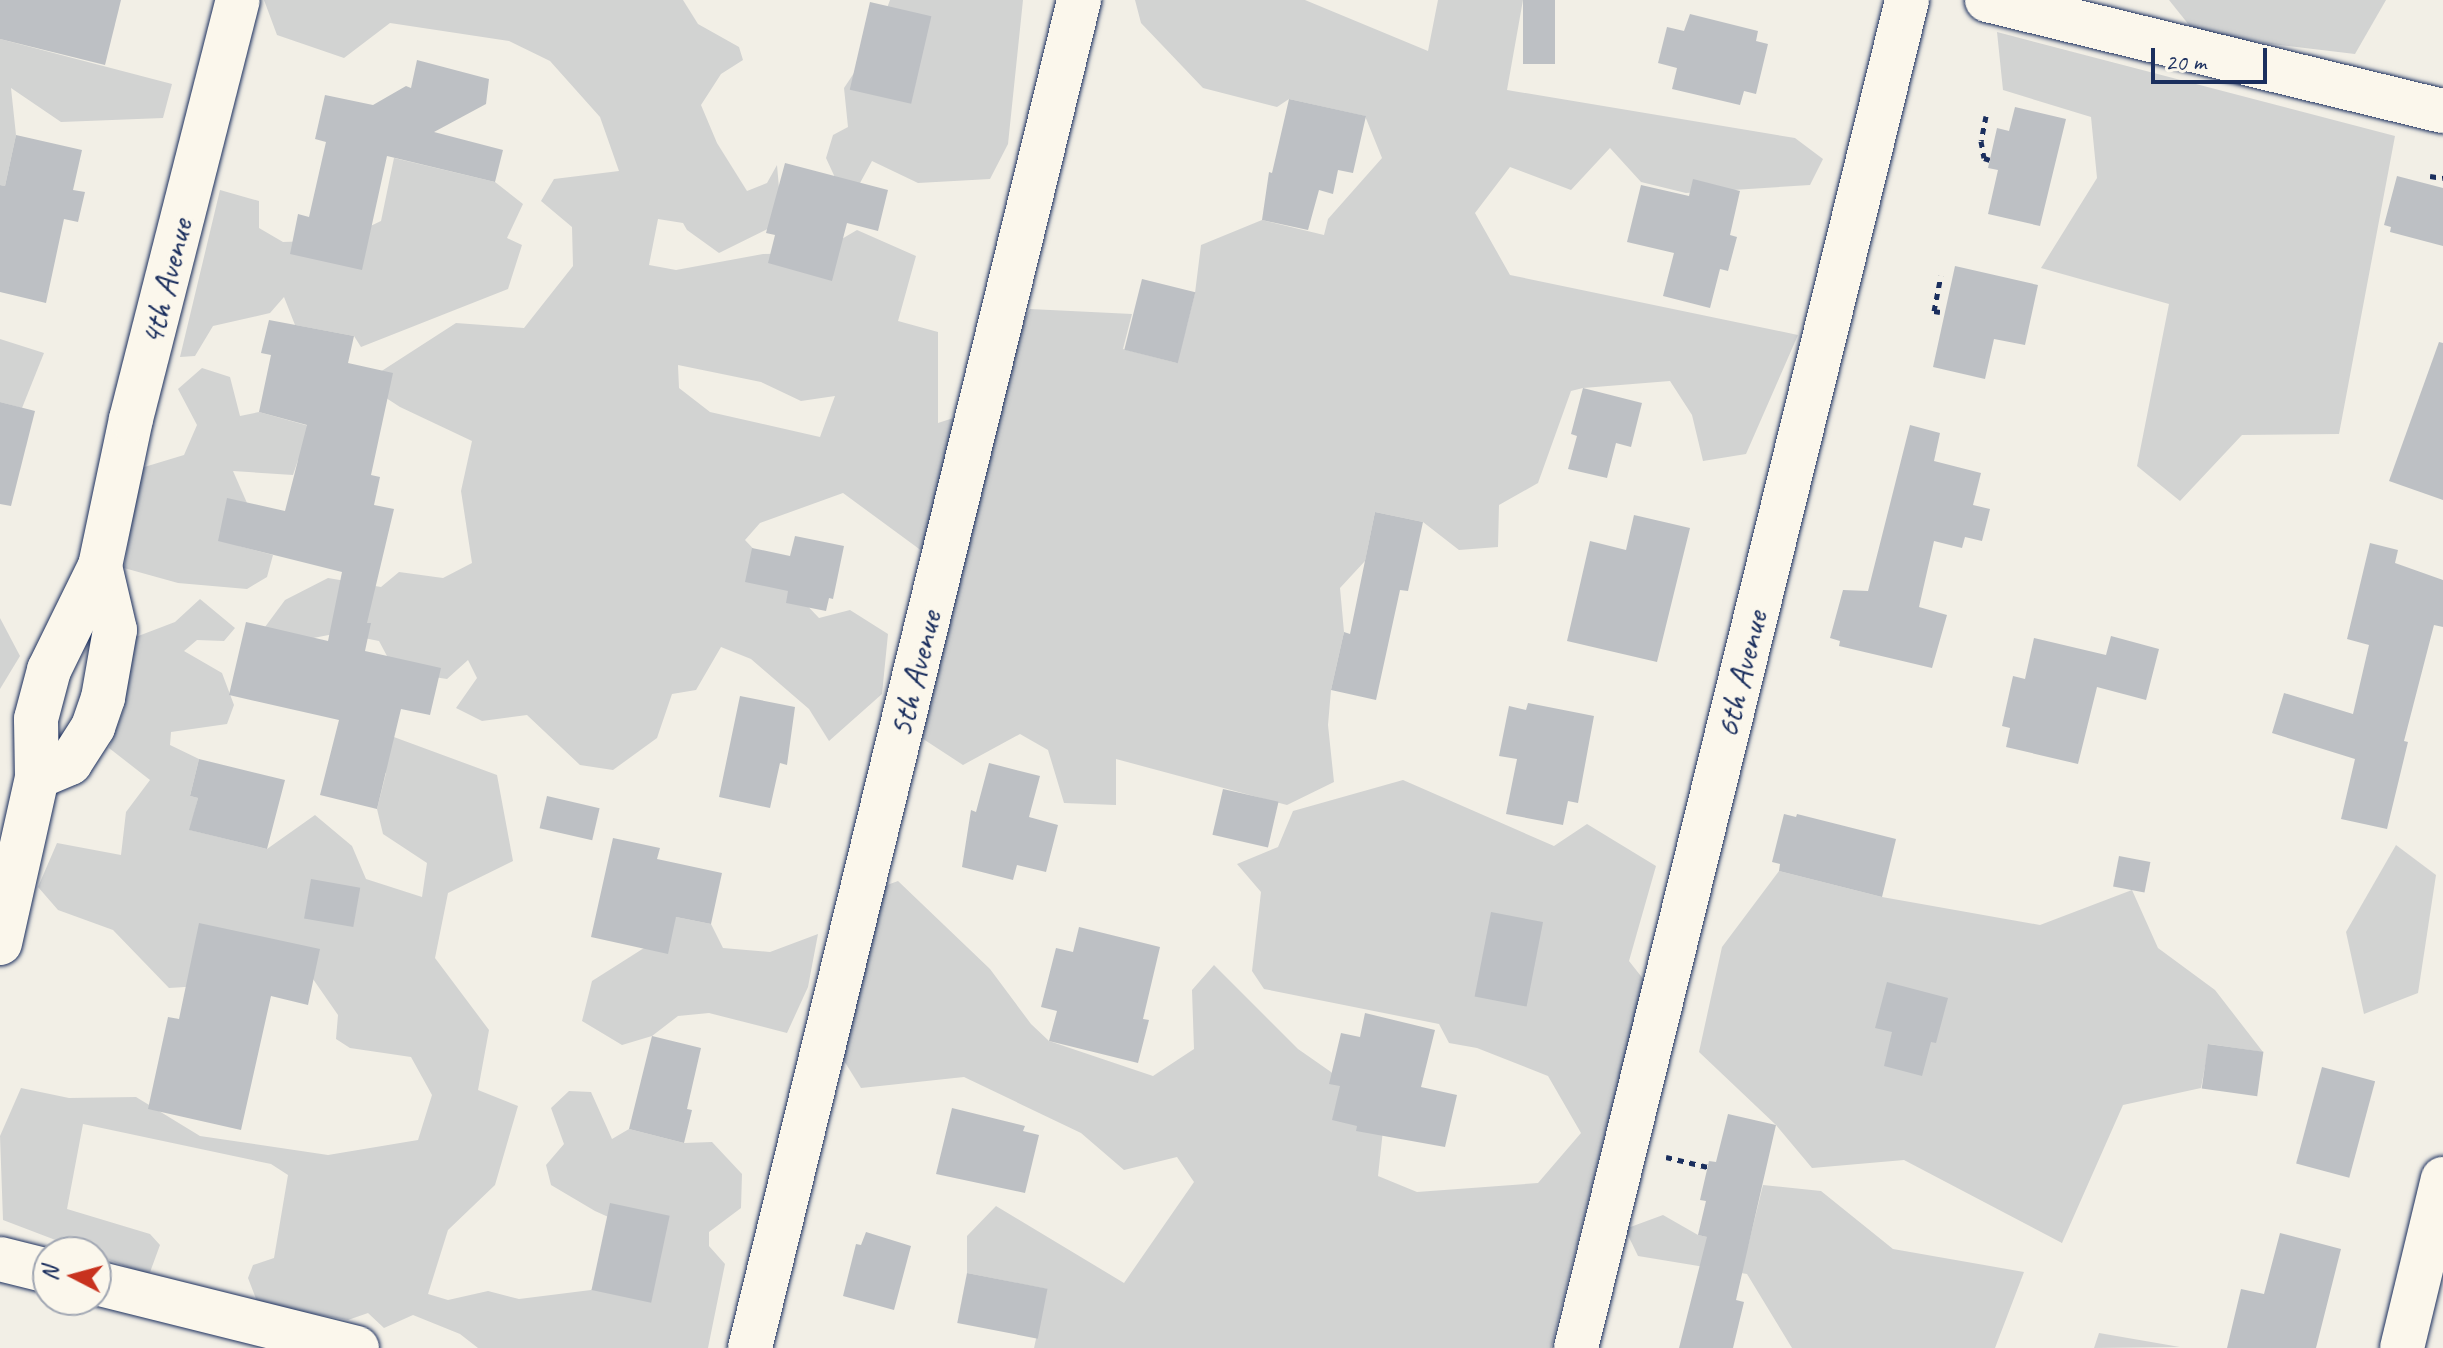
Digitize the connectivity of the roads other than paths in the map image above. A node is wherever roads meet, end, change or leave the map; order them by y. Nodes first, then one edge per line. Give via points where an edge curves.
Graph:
1 (238, 0) edge
2 (1079, 0) edge
3 (1907, 0) edge
4 (1987, 0) edge
5 (2443, 111) edge
6 (100, 566) junction
7 (19, 772) edge
8 (0, 943) edge
9 (2443, 1179) edge
10 (0, 1259) edge
11 (32, 1267) edge
12 (112, 1287) edge
13 (357, 1348) edge
14 (750, 1348) edge
15 (1576, 1348) edge
16 (2402, 1348) edge

1 - 6 street, 4th Avenue via 131,419
2 - 14 street, 5th Avenue
3 - 15 street, 6th Avenue
4 - 5 street
6 - 7 street, 4th Avenue via 49,670
6 - 7 street, 4th Avenue via 115,630 93,727 70,763
7 - 8 street, 4th Avenue
9 - 16 street
10 - 11 street
12 - 13 street

